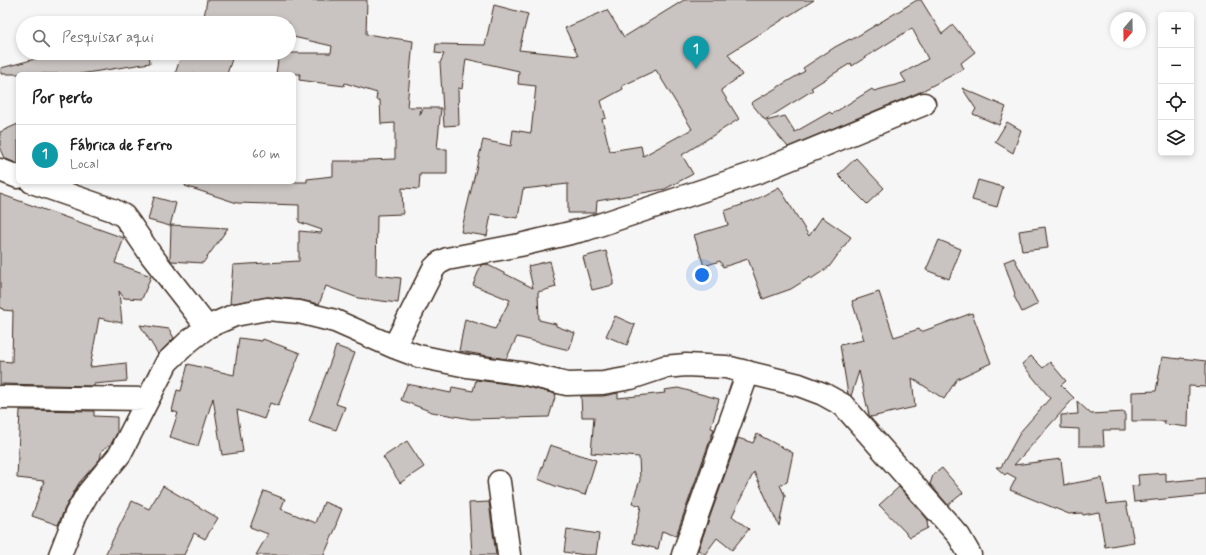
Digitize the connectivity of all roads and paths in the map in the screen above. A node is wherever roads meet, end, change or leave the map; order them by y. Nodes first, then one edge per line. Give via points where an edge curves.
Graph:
1 (924, 104) dead end
2 (0, 170) edge
3 (16, 176) edge
4 (38, 184) edge
5 (207, 327) junction
6 (394, 347) junction
7 (748, 372) junction
8 (0, 398) edge
9 (147, 399) junction
10 (499, 482) dead end
11 (60, 555) edge
12 (509, 555) edge
13 (683, 555) edge
14 (970, 555) edge

1 - 6 street via 761,171 587,229 447,259 434,268
2 - 3 street
4 - 5 street via 124,216
5 - 6 street via 235,315 267,309 291,311 335,321
5 - 9 street via 167,362
6 - 7 street via 467,366 526,374 567,384 603,384 664,367 686,365 726,367
7 - 13 street
7 - 14 street via 799,385 843,405 959,536
8 - 9 street
9 - 11 street via 120,454 88,493 76,514
10 - 12 street

